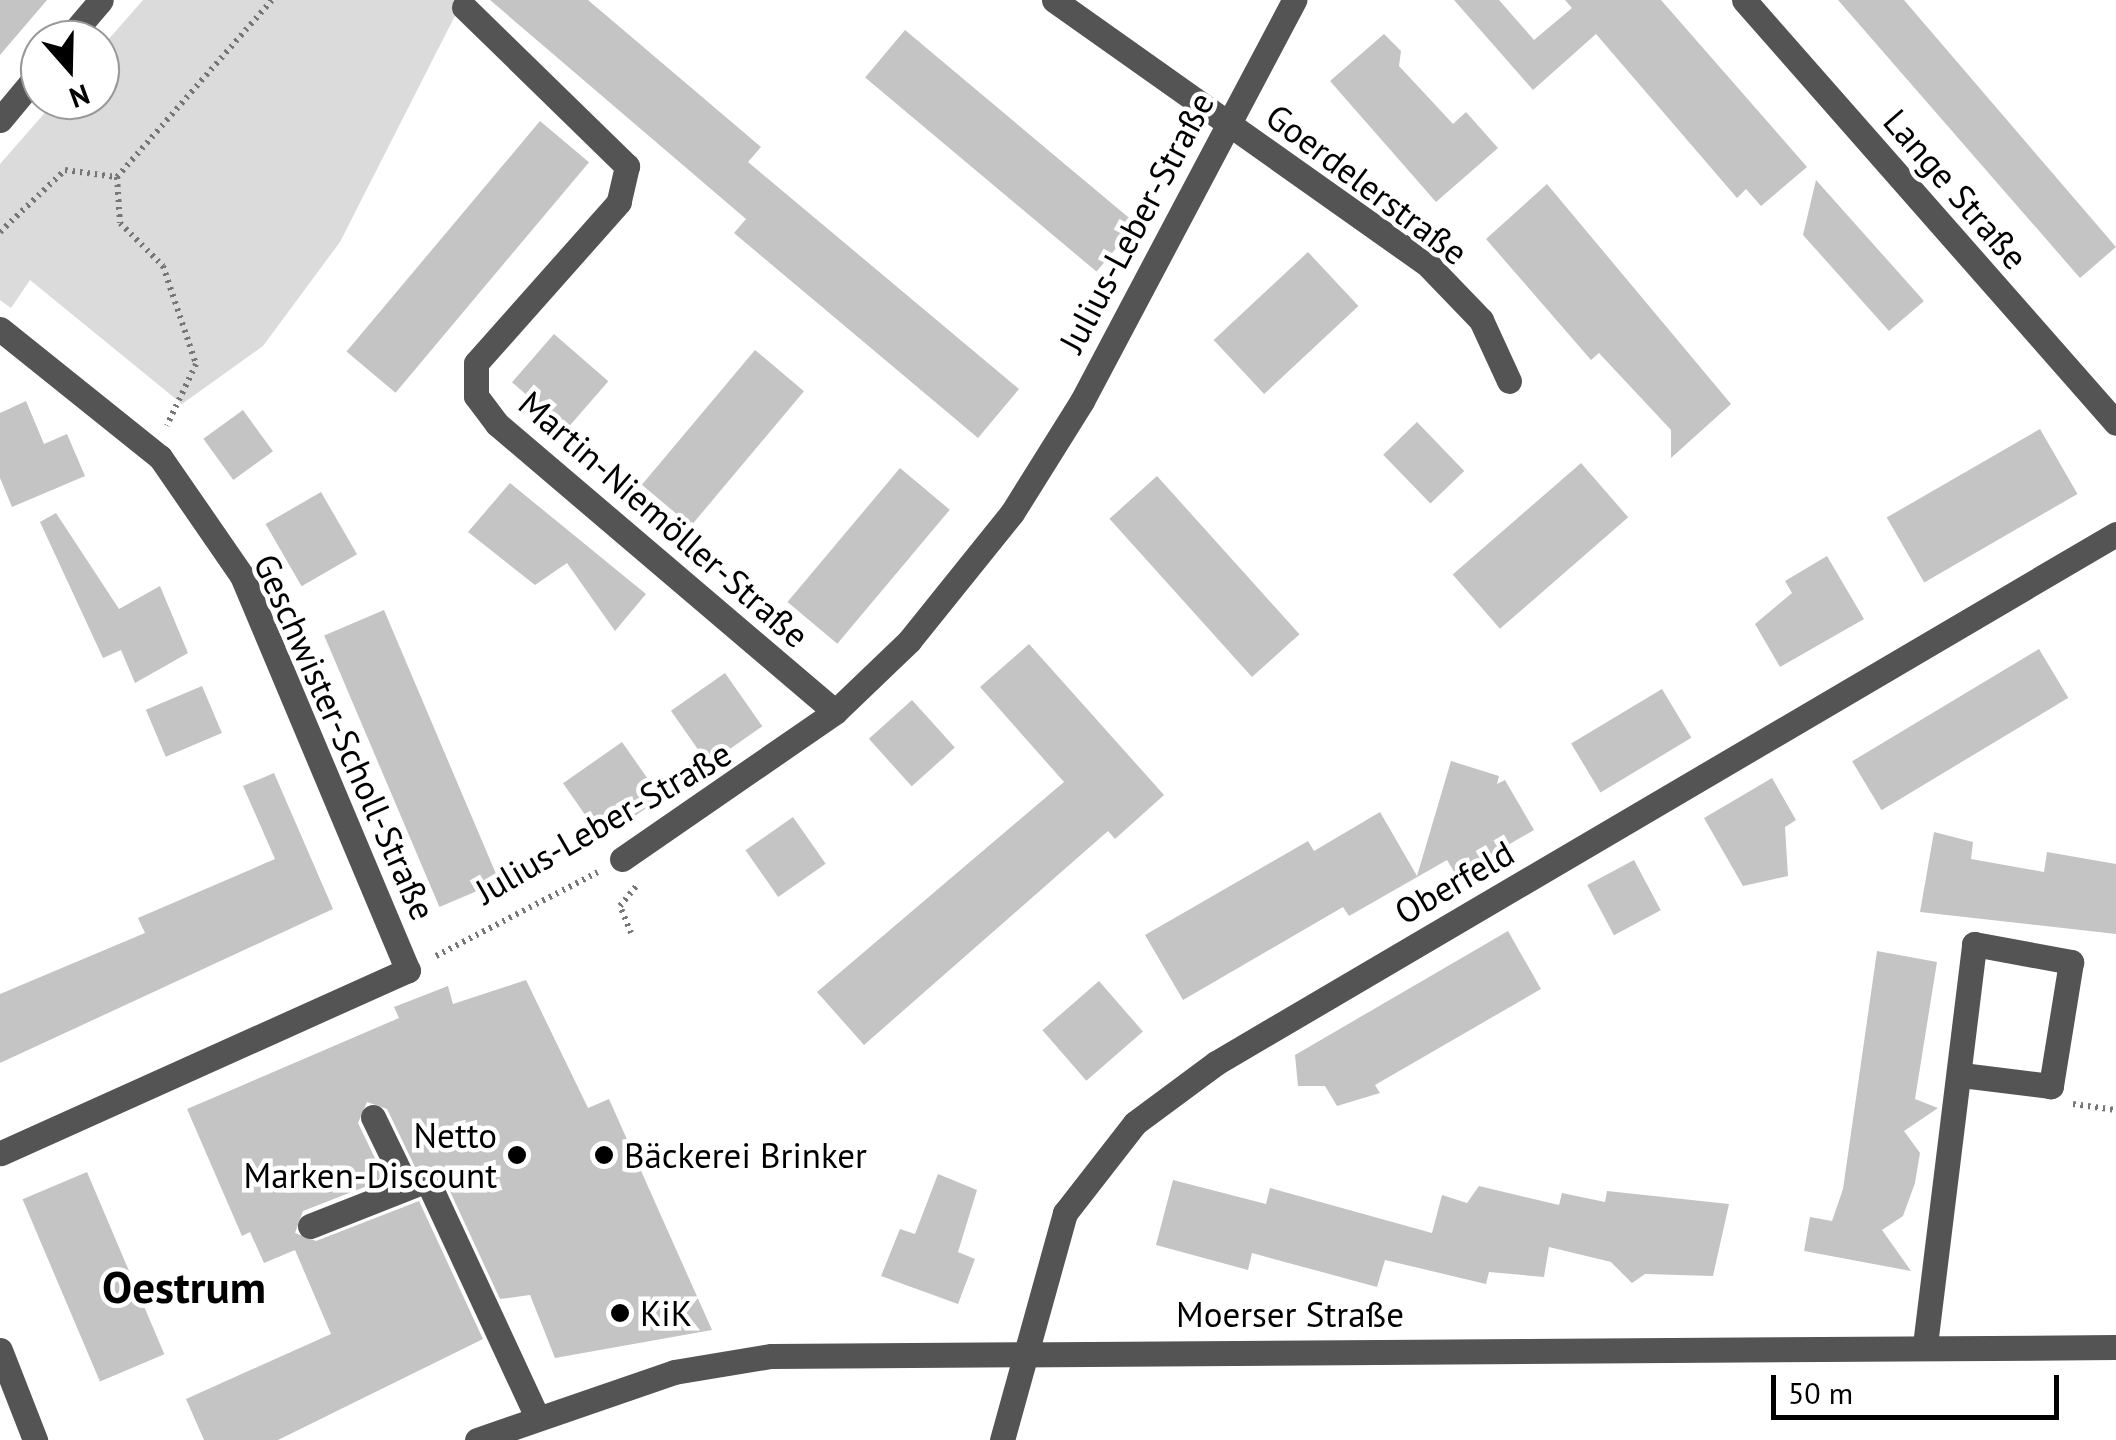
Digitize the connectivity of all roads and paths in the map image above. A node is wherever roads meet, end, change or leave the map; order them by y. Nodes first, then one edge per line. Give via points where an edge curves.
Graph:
1 (100, 0) edge
2 (272, 0) edge
3 (1054, 0) edge
4 (1294, 0) edge
5 (1744, 0) edge
6 (464, 8) dead end
7 (84, 20) edge
8 (20, 96) edge
9 (0, 120) edge
10 (1226, 123) junction
11 (117, 177) junction
12 (0, 232) edge
13 (0, 328) edge
14 (1508, 382) dead end
15 (2116, 423) edge
16 (151, 449) junction
17 (2116, 534) edge
18 (835, 712) junction
19 (622, 859) junction
20 (631, 933) dead end
21 (408, 970) junction
22 (1962, 1075) junction
23 (374, 1117) dead end
24 (0, 1153) edge
25 (406, 1185) junction
26 (310, 1226) dead end
27 (1925, 1345) junction
28 (2116, 1346) edge
29 (0, 1350) edge
30 (1026, 1350) junction
31 (537, 1417) junction
32 (35, 1440) edge
33 (477, 1440) edge
34 (1002, 1440) edge

1 - 7 street
2 - 11 path
3 - 10 street, Goerdelerstraße
4 - 10 street, Julius-Leber-Straße
5 - 15 street, Lange Straße
6 - 18 street, Martin-Niemöller-Straße via 627,166 620,202 476,363 476,396 496,424
8 - 9 street
10 - 14 street, Goerdelerstraße via 1429,266 1481,320
10 - 18 street, Julius-Leber-Straße via 1082,402 1012,513 909,641
11 - 12 path via 65,170
11 - 16 path via 120,223 163,266 196,364
13 - 16 street, Geschwister-Scholl-Straße
16 - 21 street, Geschwister-Scholl-Straße via 242,576
17 - 30 street, Oberfeld via 1216,1063 1135,1122 1066,1214
18 - 19 street, Julius-Leber-Straße
19 - 20 path via 638,891 620,906
19 - 21 path, Julius-Leber-Straße
21 - 24 street
22 - 22 street via 1974,944 2071,962 2051,1086
22 - 27 street
23 - 25 street
25 - 26 street
25 - 31 street via 427,1180
27 - 28 street, Moerser Straße
27 - 30 street, Moerser Straße
29 - 32 street
30 - 31 street, Moerser Straße via 771,1356 674,1372
30 - 34 street, Oberfeld
31 - 33 street, Moerser Straße

